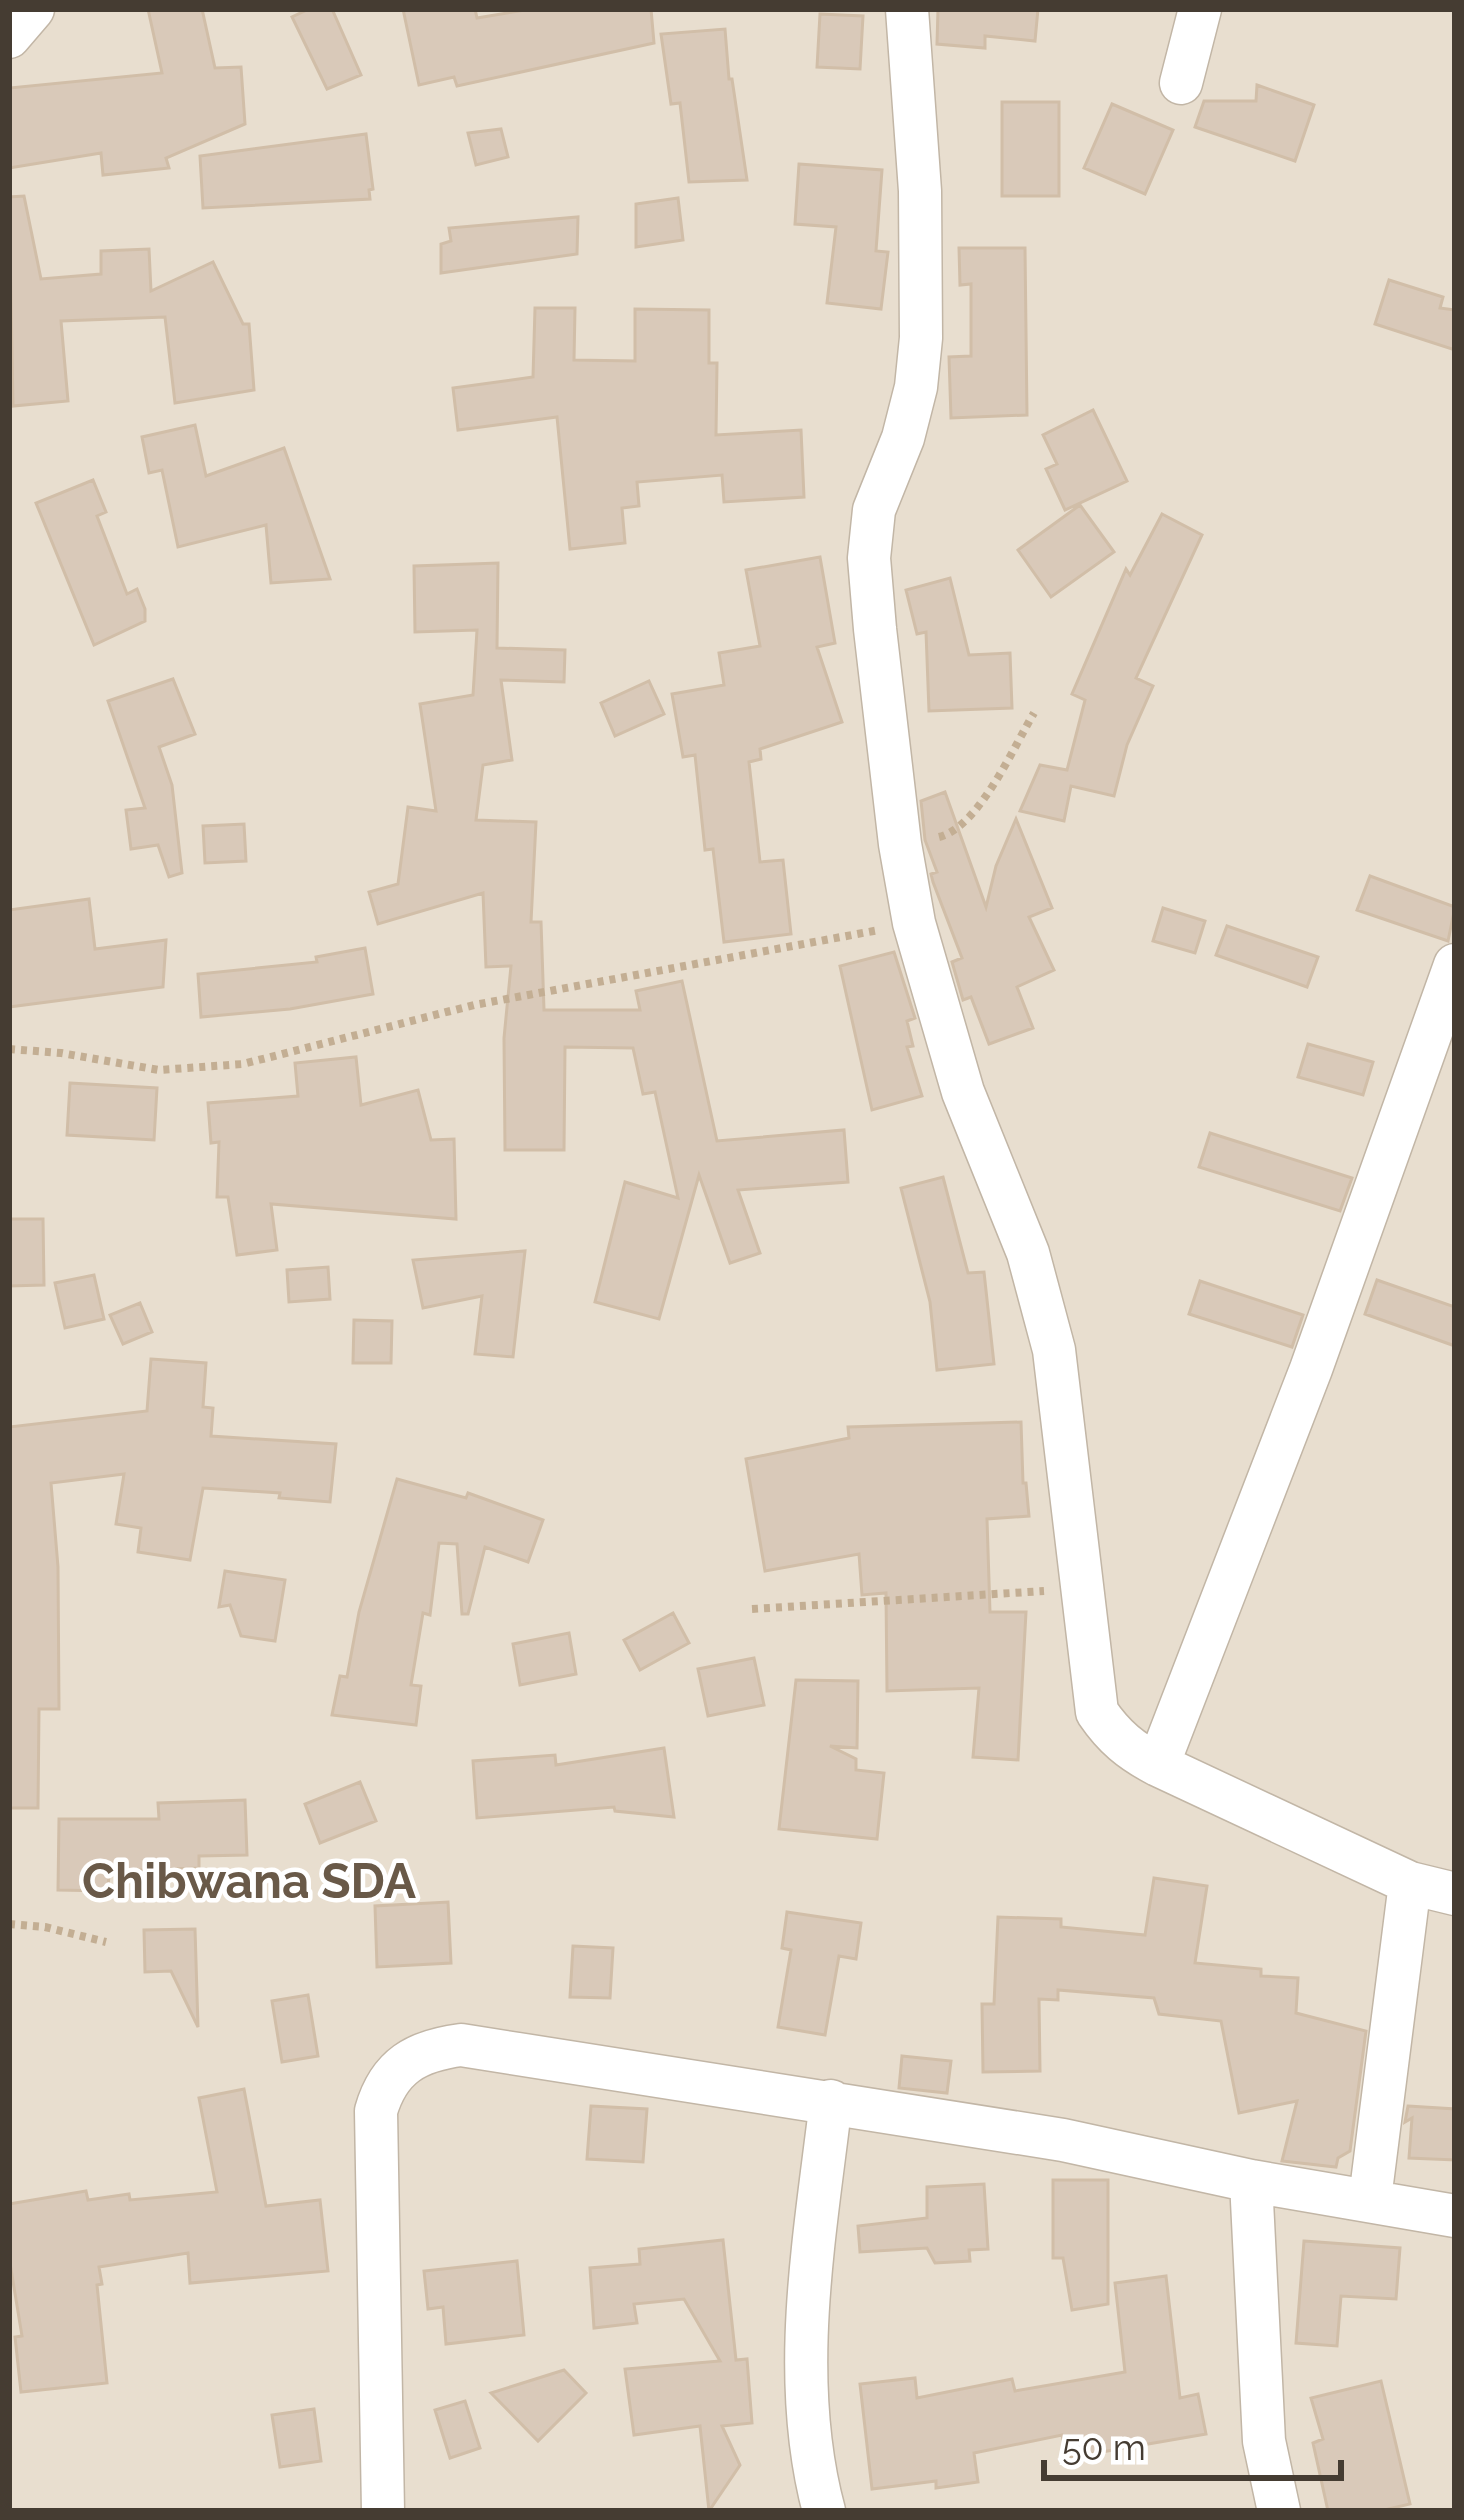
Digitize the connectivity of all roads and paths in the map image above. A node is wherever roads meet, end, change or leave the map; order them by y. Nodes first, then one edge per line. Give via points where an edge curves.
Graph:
1 (33, 9) edge
2 (907, 9) edge
3 (1200, 9) edge
4 (9, 37) edge
5 (1180, 83) dead end
6 (1034, 713) dead end
7 (901, 844) junction
8 (914, 923) junction
9 (1455, 965) edge
10 (9, 1049) edge
11 (1082, 1589) junction
12 (752, 1609) dead end
13 (1158, 1766) junction
14 (1410, 1883) junction
15 (1455, 1894) edge
16 (9, 1924) edge
17 (106, 1942) dead end
18 (831, 2102) junction
19 (1251, 2181) junction
20 (1370, 2199) junction
21 (1455, 2216) edge
22 (383, 2511) edge
23 (824, 2511) edge
24 (1279, 2511) edge

1 - 4 street
2 - 7 street via 920,338 916,387 874,509 869,558
3 - 5 street
6 - 7 path via 960,829
7 - 8 street
8 - 10 path via 473,1005 243,1064 159,1070
8 - 11 street via 963,1091 1043,1301
9 - 13 street
11 - 12 path
11 - 13 street via 1097,1712 1112,1735
13 - 14 street
14 - 15 street
14 - 20 street
16 - 17 path
18 - 19 street
18 - 22 street via 461,2045 408,2059 376,2111
18 - 23 street via 805,2366
19 - 20 street
19 - 24 street via 1264,2441
20 - 21 street

